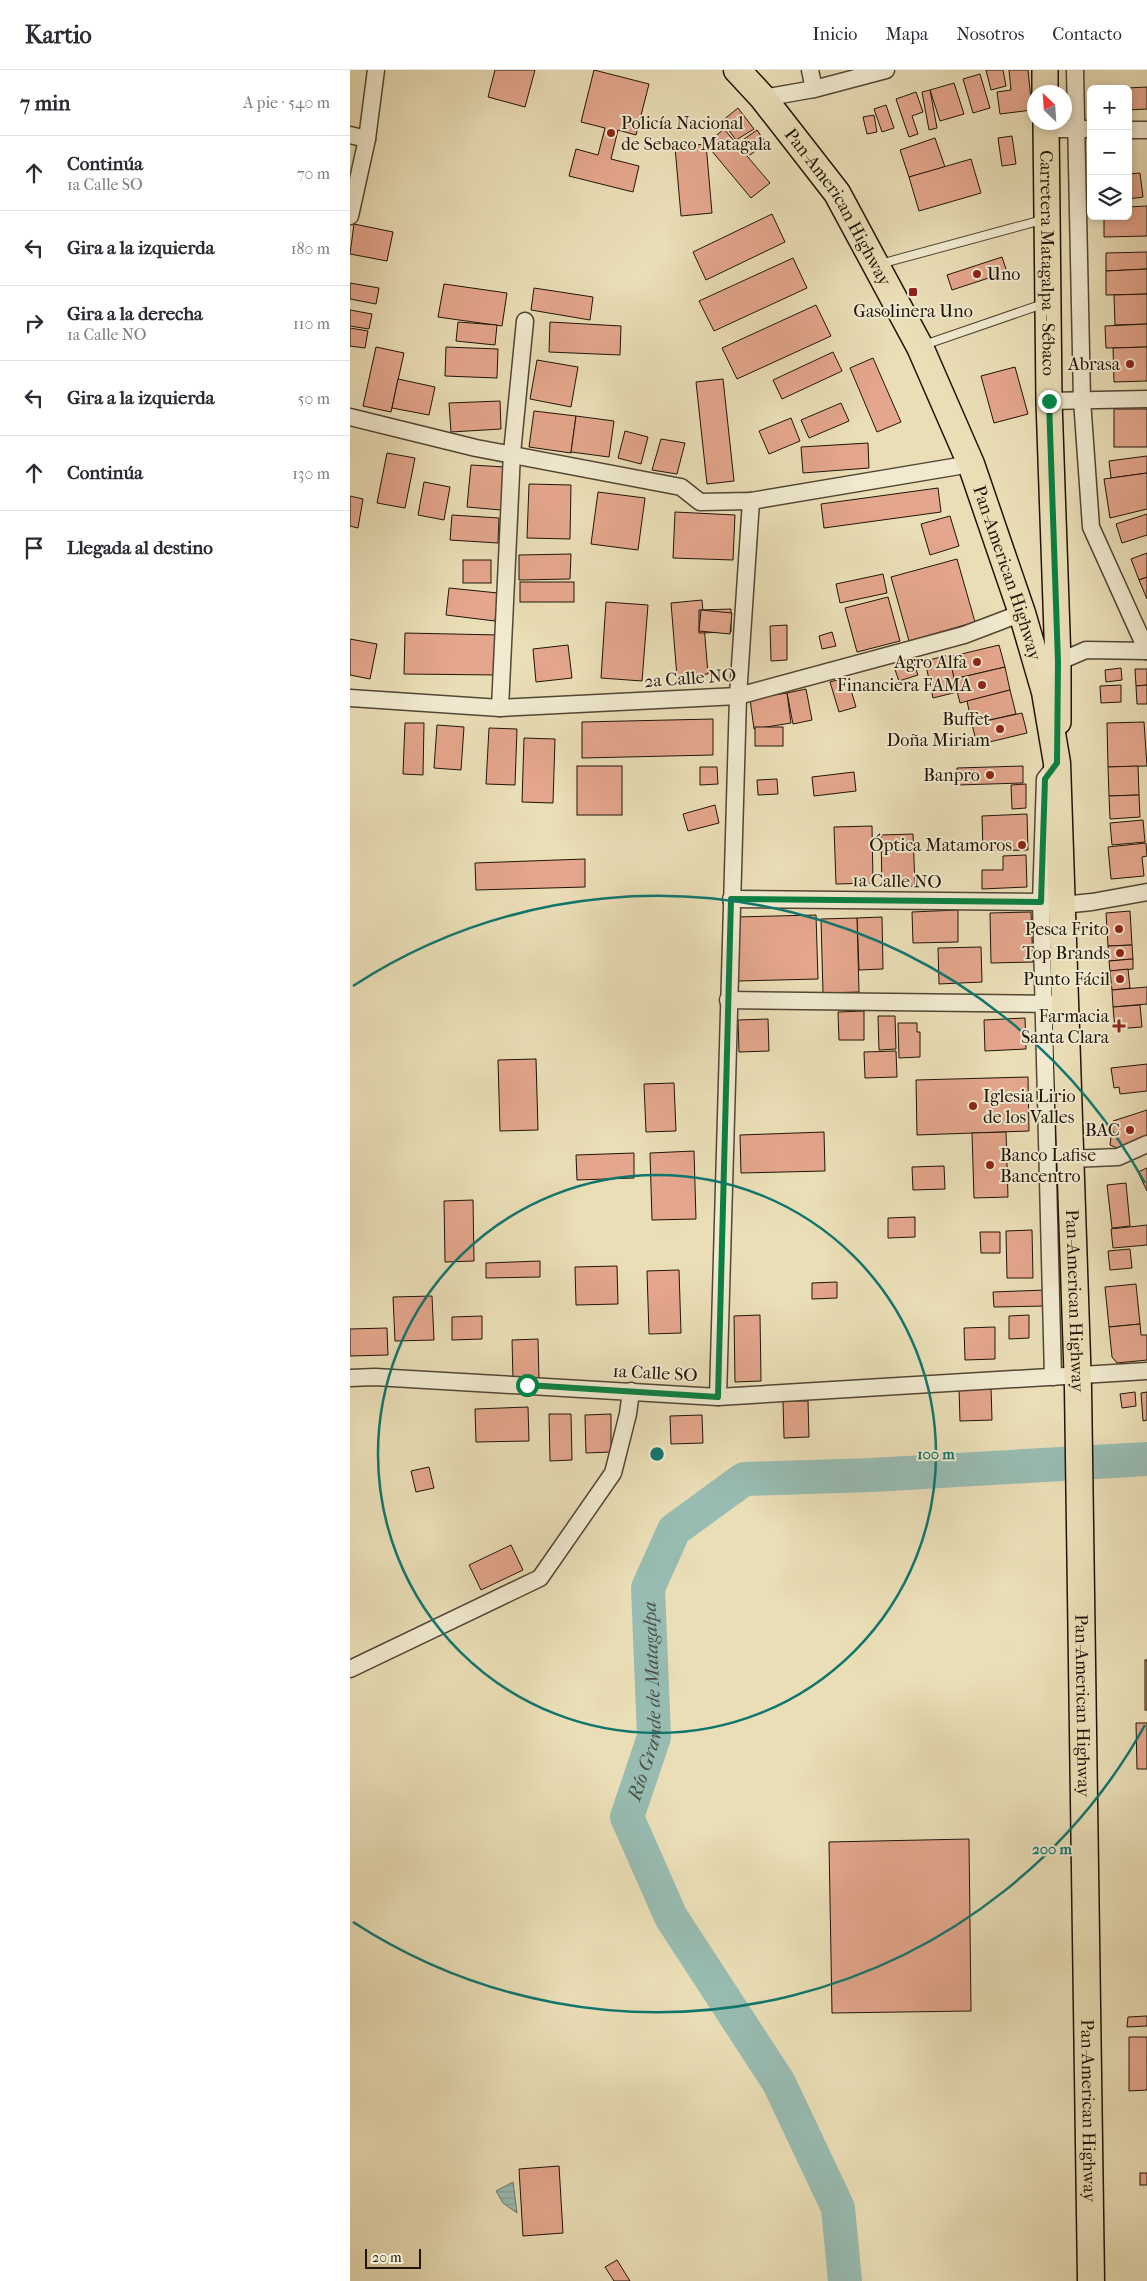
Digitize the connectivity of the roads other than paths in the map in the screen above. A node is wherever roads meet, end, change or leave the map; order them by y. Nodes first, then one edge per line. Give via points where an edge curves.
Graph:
1 (376, 70) edge
2 (737, 70) edge
3 (810, 70) edge
4 (886, 70) edge
5 (1044, 70) edge
6 (1075, 70) edge
7 (1045, 85) edge
8 (814, 89) junction
9 (763, 98) junction
10 (1084, 129) edge
11 (1046, 130) edge
12 (1132, 130) edge
13 (1147, 130) edge
14 (350, 135) edge
15 (367, 139) junction
16 (350, 216) edge
17 (1047, 219) junction
18 (876, 265) junction
19 (1048, 303) junction
20 (525, 321) dead end
21 (920, 347) junction
22 (1147, 399) edge
23 (1082, 400) junction
24 (1049, 401) junction
25 (350, 417) edge
26 (512, 453) junction
27 (971, 464) junction
28 (751, 501) junction
29 (1022, 613) junction
30 (1147, 651) edge
31 (1058, 662) junction
32 (738, 696) junction
33 (350, 698) edge
34 (500, 708) junction
35 (1057, 763) junction
36 (1147, 892) edge
37 (731, 899) junction
38 (1051, 904) junction
39 (728, 1000) junction
40 (1054, 1004) junction
41 (1147, 1144) edge
42 (1070, 1159) junction
43 (1147, 1371) edge
44 (350, 1378) edge
45 (1070, 1383) junction
46 (631, 1391) junction
47 (718, 1397) junction
48 (350, 1669) edge
49 (1091, 2281) edge

1 - 15 street
2 - 9 highway, Pan-American Highway
3 - 8 street
4 - 8 street
5 - 7 main road
6 - 10 street
8 - 9 street
9 - 18 highway, Pan-American Highway via 837,193
10 - 23 street
11 - 17 main road, Carretera Matagalpa - Sébaco
12 - 13 street
14 - 15 street
15 - 16 street
17 - 18 lane
17 - 19 main road, Carretera Matagalpa - Sébaco
18 - 21 highway, Pan-American Highway
19 - 21 lane
19 - 24 main road, Carretera Matagalpa - Sébaco
20 - 26 street
21 - 27 highway, Pan-American Highway
22 - 23 street
23 - 24 street
23 - 30 street via 1091,527
24 - 31 main road, Carretera Matagalpa - Sébaco
25 - 26 street via 476,448
26 - 28 street via 681,487 700,502
26 - 34 street
27 - 28 street
27 - 29 highway, Pan-American Highway
28 - 32 street
29 - 32 street, 2a Calle NO via 964,635
29 - 35 highway, Pan-American Highway via 1045,692
30 - 31 street via 1086,650
31 - 35 main road, Carretera Matagalpa - Sébaco
32 - 34 street, 2a Calle NO
32 - 37 street
33 - 34 street, 2a Calle NO
35 - 38 highway, Pan-American Highway
36 - 38 street, 1a Calle NO
37 - 38 street, 1a Calle NO
37 - 39 street
38 - 40 highway, Pan-American Highway
39 - 40 street
39 - 47 street
40 - 42 highway, Pan-American Highway
40 - 45 street
41 - 42 street via 1118,1156
42 - 45 highway, Pan-American Highway
43 - 45 street, 1a Calle SO
44 - 46 street, 1a Calle SO
45 - 47 street, 1a Calle SO
45 - 49 highway, Pan-American Highway via 1082,1552
46 - 47 street, 1a Calle SO
46 - 48 street via 613,1473 540,1578

